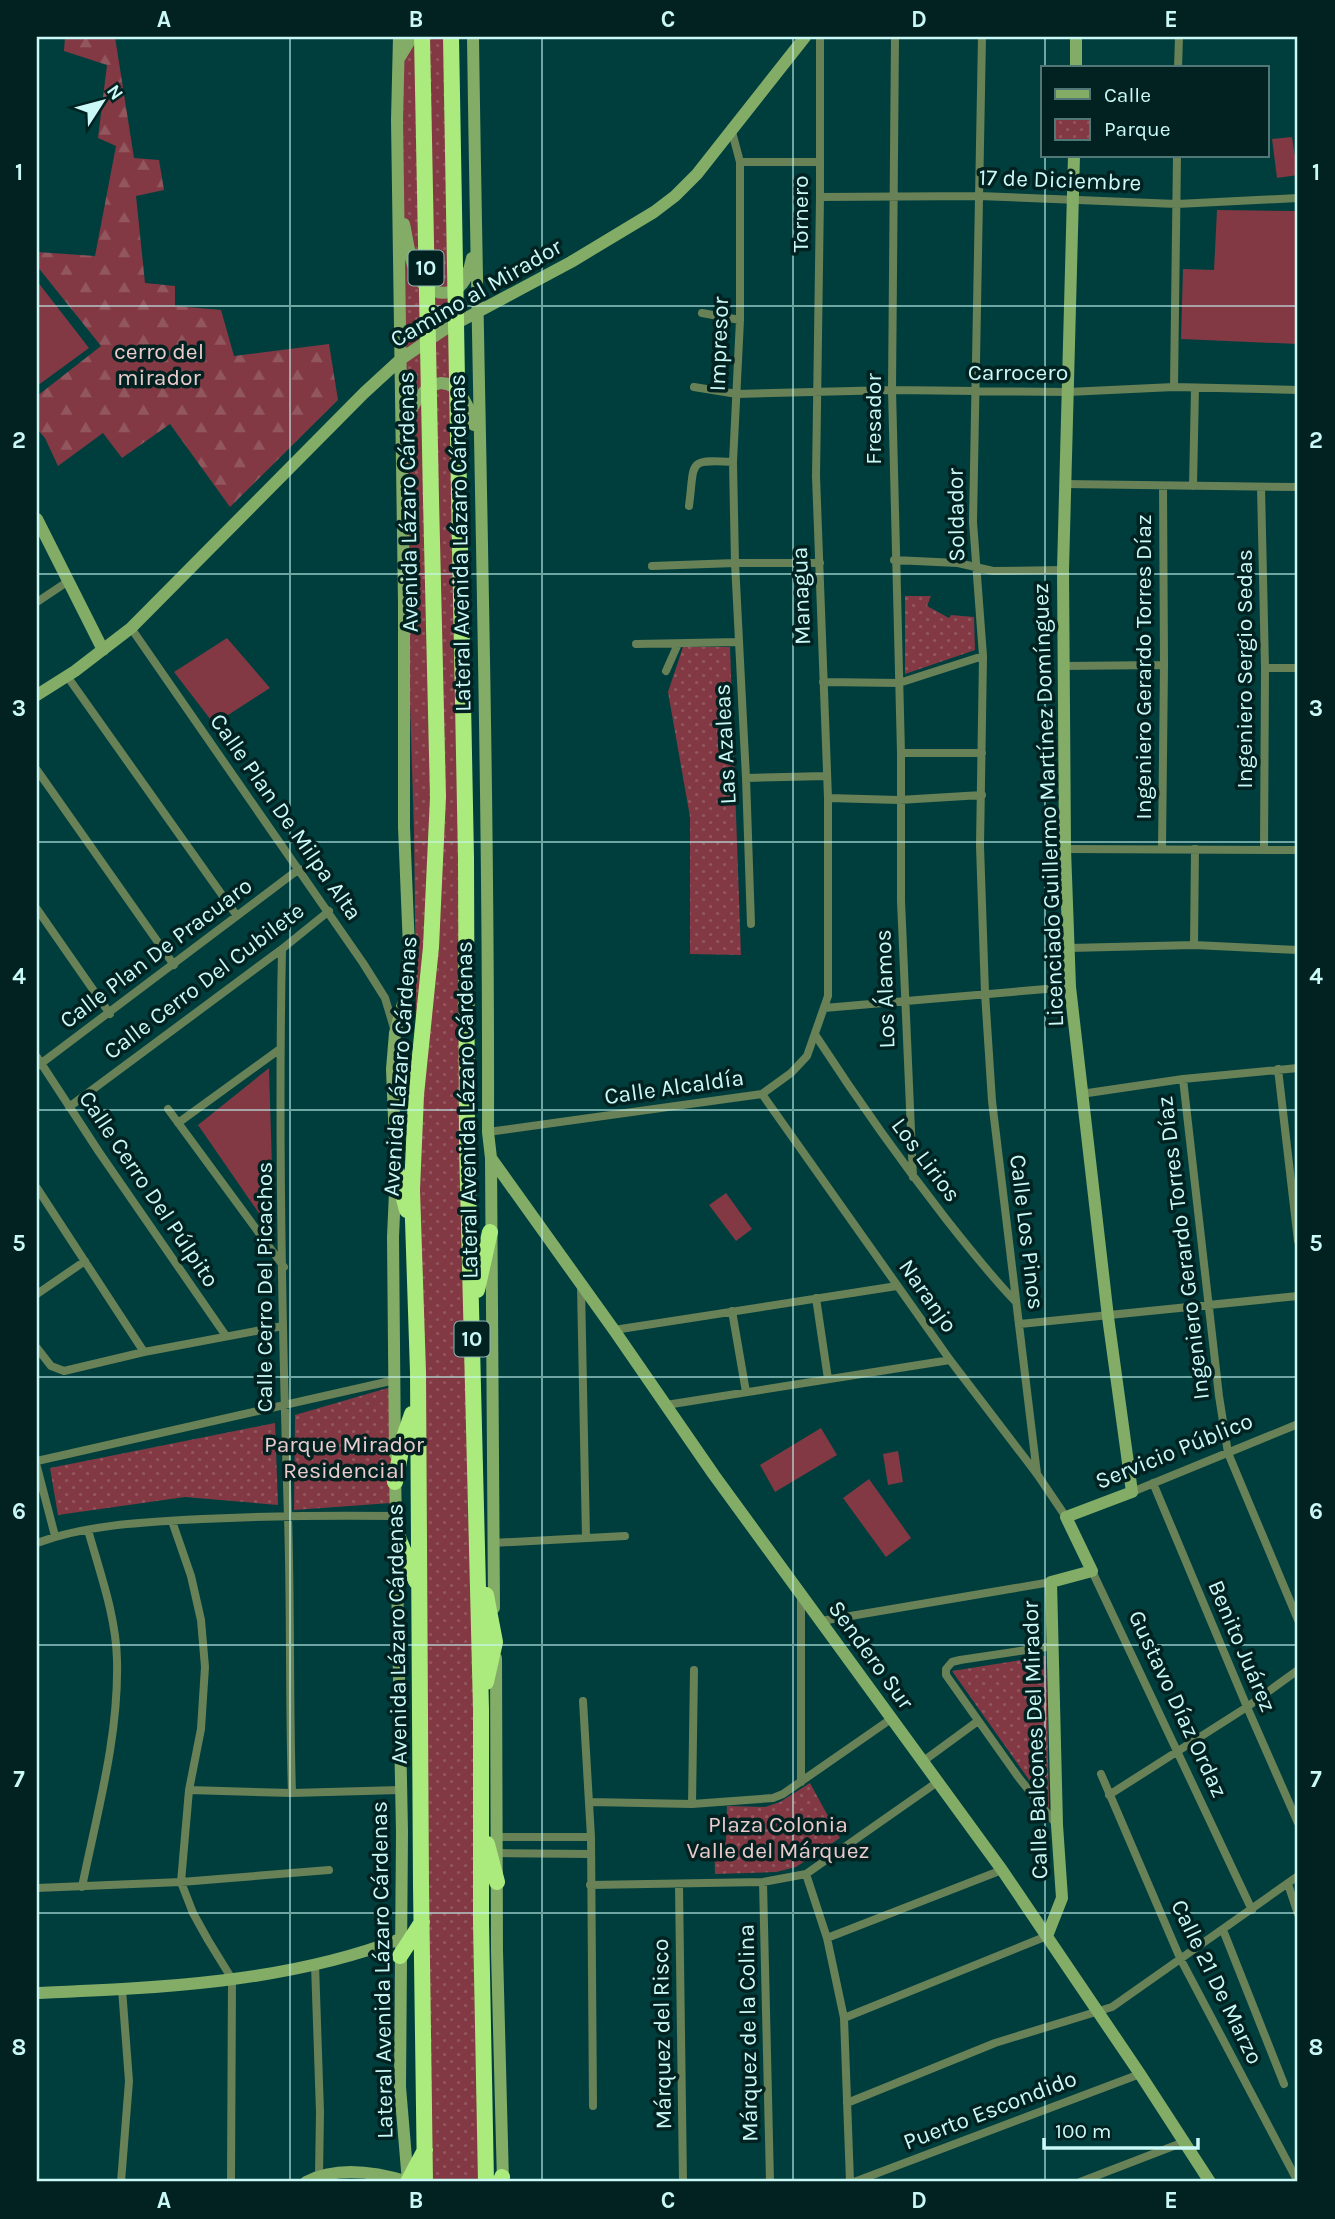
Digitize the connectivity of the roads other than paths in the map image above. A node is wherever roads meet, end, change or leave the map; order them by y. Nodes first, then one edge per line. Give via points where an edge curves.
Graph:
1 (399, 37) edge
2 (412, 37) edge
3 (422, 37) edge
4 (451, 37) edge
5 (805, 37) edge
6 (820, 37) edge
7 (895, 37) edge
8 (982, 37) edge
9 (1076, 37) edge
10 (1179, 37) edge
11 (470, 40) edge
12 (399, 59) junction
13 (1076, 66) edge
14 (1178, 66) edge
15 (731, 128) junction
16 (1074, 158) edge
17 (1177, 158) edge
18 (740, 162) junction
19 (819, 162) junction
20 (894, 196) junction
21 (979, 196) junction
22 (820, 197) junction
23 (1298, 198) edge
24 (398, 200) junction
25 (1074, 201) junction
26 (1177, 204) junction
27 (476, 244) junction
28 (477, 313) junction
29 (702, 313) dead end
30 (740, 320) junction
31 (401, 359) junction
32 (694, 387) dead end
33 (1174, 387) junction
34 (1195, 388) junction
35 (892, 390) junction
36 (1298, 390) edge
37 (976, 391) junction
38 (816, 392) junction
39 (1068, 392) junction
40 (737, 394) junction
41 (478, 442) junction
42 (401, 453) junction
43 (733, 462) junction
44 (1064, 484) junction
45 (1163, 486) junction
46 (1193, 486) junction
47 (1298, 487) edge
48 (1261, 488) junction
49 (689, 506) dead end
50 (37, 520) edge
51 (894, 560) junction
52 (735, 563) junction
53 (820, 563) junction
54 (652, 566) dead end
55 (976, 568) junction
56 (1063, 570) junction
57 (67, 582) junction
58 (37, 602) edge
59 (131, 628) junction
60 (739, 642) junction
61 (636, 644) dead end
62 (678, 644) junction
63 (103, 650) junction
64 (983, 656) junction
65 (1164, 665) junction
66 (1063, 666) junction
67 (1265, 668) junction
68 (1298, 668) edge
69 (666, 671) dead end
70 (67, 676) junction
71 (822, 682) junction
72 (898, 683) junction
73 (37, 695) edge
74 (982, 753) junction
75 (901, 754) junction
76 (37, 770) edge
77 (827, 775) junction
78 (746, 778) junction
79 (982, 795) junction
80 (828, 798) junction
81 (899, 800) junction
82 (1162, 848) junction
83 (1065, 849) junction
84 (1195, 849) junction
85 (1265, 850) junction
86 (1298, 850) edge
87 (299, 869) junction
88 (37, 909) edge
89 (329, 911) junction
90 (237, 916) junction
91 (751, 924) dead end
92 (1194, 945) junction
93 (1069, 948) junction
94 (282, 949) junction
95 (1298, 950) edge
96 (174, 965) junction
97 (1070, 988) junction
98 (985, 993) junction
99 (904, 1001) junction
100 (824, 1008) junction
101 (110, 1014) junction
102 (395, 1033) junction
103 (816, 1036) junction
104 (280, 1049) junction
105 (38, 1063) edge
106 (1298, 1068) edge
107 (1278, 1069) junction
108 (1183, 1079) junction
109 (762, 1094) junction
110 (1081, 1094) junction
111 (69, 1107) junction
112 (168, 1109) dead end
113 (178, 1123) junction
114 (488, 1132) junction
115 (491, 1158) junction
116 (396, 1168) junction
117 (913, 1177) junction
118 (37, 1188) edge
119 (490, 1232) junction
120 (414, 1239) junction
121 (1298, 1241) edge
122 (85, 1261) junction
123 (284, 1267) junction
124 (581, 1286) junction
125 (897, 1286) junction
126 (37, 1294) edge
127 (1298, 1296) edge
128 (816, 1298) junction
129 (1015, 1301) junction
130 (1208, 1304) junction
131 (732, 1311) junction
132 (471, 1316) junction
133 (1108, 1317) junction
134 (1020, 1324) junction
135 (283, 1326) junction
136 (614, 1330) junction
137 (226, 1336) junction
138 (37, 1348) edge
139 (144, 1352) junction
140 (950, 1360) junction
141 (828, 1379) junction
142 (395, 1380) junction
143 (746, 1392) junction
144 (283, 1405) junction
145 (666, 1405) junction
146 (416, 1406) junction
147 (1298, 1424) edge
148 (1228, 1453) junction
149 (37, 1461) edge
150 (37, 1467) edge
151 (1037, 1474) junction
152 (395, 1482) junction
153 (1153, 1483) junction
154 (1132, 1492) junction
155 (396, 1516) junction
156 (288, 1517) junction
157 (1066, 1517) junction
158 (172, 1521) junction
159 (88, 1531) junction
160 (397, 1535) junction
161 (55, 1536) junction
162 (625, 1536) dead end
163 (586, 1538) junction
164 (37, 1543) edge
165 (492, 1544) junction
166 (477, 1554) junction
167 (1092, 1571) junction
168 (1051, 1582) junction
169 (419, 1590) junction
170 (800, 1594) junction
171 (1298, 1620) edge
172 (821, 1622) junction
173 (495, 1642) junction
174 (1053, 1646) junction
175 (694, 1670) dead end
176 (1298, 1670) edge
177 (583, 1700) dead end
178 (1247, 1707) junction
179 (481, 1709) junction
180 (891, 1719) junction
181 (978, 1721) junction
182 (1177, 1750) junction
183 (922, 1762) junction
184 (1101, 1774) dead end
185 (800, 1782) junction
186 (936, 1783) junction
187 (189, 1790) junction
188 (400, 1790) junction
189 (292, 1793) junction
190 (1109, 1795) junction
191 (590, 1802) junction
192 (481, 1804) junction
193 (692, 1804) junction
194 (1298, 1823) edge
195 (1057, 1825) junction
196 (497, 1837) junction
197 (591, 1837) junction
198 (496, 1853) junction
199 (589, 1854) junction
200 (328, 1870) dead end
201 (1002, 1870) junction
202 (806, 1874) junction
203 (1298, 1876) edge
204 (181, 1882) junction
205 (497, 1882) junction
206 (763, 1882) junction
207 (1288, 1884) junction
208 (590, 1885) junction
209 (679, 1885) junction
210 (82, 1887) junction
211 (37, 1888) edge
212 (1252, 1910) junction
213 (1298, 1914) edge
214 (422, 1923) junction
215 (1223, 1930) junction
216 (1047, 1936) junction
217 (827, 1938) junction
218 (400, 1939) junction
219 (400, 1956) junction
220 (1180, 1958) junction
221 (315, 1964) junction
222 (232, 1979) junction
223 (122, 1989) junction
224 (37, 1993) edge
225 (1097, 2013) junction
226 (844, 2018) junction
227 (1140, 2074) junction
228 (1284, 2084) dead end
229 (847, 2103) junction
230 (593, 2106) dead end
231 (1184, 2142) junction
232 (426, 2148) junction
233 (319, 2176) junction
234 (502, 2180) edge
235 (121, 2182) edge
236 (231, 2182) edge
237 (306, 2182) edge
238 (408, 2182) edge
239 (425, 2182) edge
240 (486, 2182) edge
241 (683, 2182) edge
242 (771, 2182) edge
243 (852, 2182) edge
244 (1080, 2182) edge
245 (1210, 2182) edge
246 (1298, 2182) edge

1 - 12 main road, Lateral Avenida Lázaro Cárdenas
2 - 12 main road
3 - 120 highway, Avenida Lázaro Cárdenas / 10, bridge via 438,797 431,947 415,1119
4 - 132 highway, 10, bridge
5 - 15 main road, Camino al Mirador
6 - 19 street, Tornero
7 - 20 street, Fresador
8 - 21 street, Soldador
9 - 13 main road
10 - 14 street
11 - 27 main road, Lateral Avenida Lázaro Cárdenas
12 - 24 main road, Lateral Avenida Lázaro Cárdenas
15 - 18 street, Impresor
15 - 28 main road, Camino al Mirador via 697,174 654,212
16 - 25 main road, Licenciado Guillermo Martínez Domínguez
17 - 26 street
18 - 19 street
18 - 30 street, Impresor
19 - 22 street, Tornero
20 - 21 street, 17 de Diciembre
20 - 22 street, 17 de Diciembre
20 - 35 street, Fresador
21 - 25 street, 17 de Diciembre
21 - 37 street, Soldador
22 - 38 street, Tornero
23 - 26 street, 17 de Diciembre
24 - 27 main road via 414,268 429,289 442,293 462,284
24 - 31 main road, Lateral Avenida Lázaro Cárdenas
25 - 26 street, 17 de Diciembre
25 - 39 main road, Licenciado Guillermo Martínez Domínguez
26 - 33 street
27 - 28 main road, Lateral Avenida Lázaro Cárdenas
28 - 31 main road, Camino al Mirador
28 - 41 main road, Lateral Avenida Lázaro Cárdenas
29 - 30 street
30 - 40 street, Impresor
31 - 42 main road, Lateral Avenida Lázaro Cárdenas
31 - 59 main road, Camino al Mirador
32 - 40 street, Carrocero
33 - 34 street, Carrocero
33 - 39 street, Carrocero
34 - 36 street, Carrocero
34 - 46 street
35 - 37 street, Carrocero
35 - 38 street, Carrocero
35 - 51 street, Fresador
37 - 39 street, Carrocero
37 - 55 street, Soldador
38 - 40 street, Carrocero
38 - 53 street, Managua
39 - 44 main road, Licenciado Guillermo Martínez Domínguez
40 - 43 street, Impresor
41 - 42 main road via 465,398 453,385 443,383 430,387 412,409
41 - 114 main road, Lateral Avenida Lázaro Cárdenas
42 - 102 main road, Lateral Avenida Lázaro Cárdenas via 409,948
43 - 49 street via 697,462
43 - 52 street, Impresor
44 - 45 street
44 - 56 main road, Licenciado Guillermo Martínez Domínguez
45 - 46 street
45 - 65 street, Ingeniero Gerardo Torres Díaz
46 - 48 street
47 - 48 street
48 - 67 street, Ingeniero Sergio Sedas
50 - 57 main road
51 - 55 street
51 - 72 street, Fresador
52 - 53 street
52 - 54 street
52 - 60 street, Las Azaleas
53 - 71 street, Managua
55 - 56 street
55 - 64 street, Soldador
56 - 66 main road, Licenciado Guillermo Martínez Domínguez
57 - 58 street
57 - 63 main road
59 - 63 main road, Camino al Mirador
59 - 87 street, Calle Plan De Milpa Alta
60 - 62 street
60 - 78 street, Las Azaleas
61 - 62 street
62 - 69 street
63 - 70 main road, Camino al Mirador
64 - 72 street
64 - 74 street, Soldador
65 - 66 street
65 - 82 street, Ingeniero Gerardo Torres Díaz
66 - 83 main road, Licenciado Guillermo Martínez Domínguez
67 - 68 street
67 - 85 street, Ingeniero Sergio Sedas
70 - 73 main road, Camino al Mirador
70 - 90 street
71 - 72 street
71 - 77 street, Managua
72 - 75 street, Fresador
74 - 75 street
74 - 79 street, Soldador
75 - 81 street, Fresador
76 - 96 street
77 - 78 street
77 - 80 street, Managua
78 - 91 street, Las Azaleas
79 - 81 street
79 - 98 street, Soldador
80 - 81 street
80 - 100 street via 828,987
81 - 99 street, Los Álamos
82 - 83 street
82 - 84 street
83 - 93 main road, Licenciado Guillermo Martínez Domínguez
84 - 85 street
84 - 92 street
85 - 86 street
87 - 89 street, Calle Plan De Milpa Alta
87 - 90 street, Calle Plan De Pracuaro
88 - 101 street
89 - 94 street, Calle Cerro Del Cubilete
89 - 102 street, Calle Plan De Milpa Alta via 385,998
90 - 96 street, Calle Plan De Pracuaro
92 - 93 street
92 - 95 street
93 - 97 main road, Licenciado Guillermo Martínez Domínguez
94 - 104 street, Calle Cerro Del Picachos
94 - 111 street, Calle Cerro Del Cubilete
96 - 101 street, Calle Plan De Pracuaro
97 - 98 street
97 - 110 main road, Licenciado Guillermo Martínez Domínguez
98 - 99 street
98 - 129 street, Calle Los Pinos via 992,1101
99 - 100 street
99 - 117 street, Los Álamos
100 - 103 street, Calle Alcaldía
101 - 105 street, Calle Plan De Pracuaro
102 - 116 main road, Lateral Avenida Lázaro Cárdenas
103 - 109 street, Calle Alcaldía via 799,1065
103 - 117 street, Los Lirios
104 - 113 street
104 - 123 street, Calle Cerro Del Picachos
105 - 111 street, Calle Cerro Del Púlpito
106 - 107 street
107 - 108 street
107 - 121 street
108 - 110 street
108 - 130 street, Ingeniero Gerardo Torres Díaz
109 - 114 street, Calle Alcaldía
109 - 125 street, Naranjo
110 - 133 main road, Licenciado Guillermo Martínez Domínguez
111 - 137 street, Calle Cerro Del Púlpito
112 - 113 street
113 - 123 street
114 - 115 main road, Lateral Avenida Lázaro Cárdenas
115 - 119 main road, Lateral Avenida Lázaro Cárdenas
115 - 124 main road, Sendero Sur
116 - 120 highway
116 - 142 main road, Lateral Avenida Lázaro Cárdenas
117 - 129 street, Los Lirios
118 - 122 street
119 - 132 highway
119 - 165 main road, Lateral Avenida Lázaro Cárdenas
120 - 146 highway, Avenida Lázaro Cárdenas / 10
122 - 126 street
122 - 139 street
123 - 135 street, Calle Cerro Del Picachos
124 - 136 main road, Sendero Sur
124 - 163 street
125 - 128 street
125 - 140 street, Naranjo
127 - 130 street
128 - 131 street
128 - 141 street
129 - 134 street, Calle Los Pinos
130 - 133 street
130 - 148 street, Ingeniero Gerardo Torres Díaz
131 - 136 street
131 - 143 street
132 - 166 highway, 10
133 - 134 street
133 - 154 main road, Licenciado Guillermo Martínez Domínguez
134 - 151 street, Calle Los Pinos
135 - 137 street
135 - 144 street, Calle Cerro Del Picachos
136 - 145 main road, Sendero Sur
137 - 139 street
138 - 139 street via 58,1370 80,1369
140 - 141 street
140 - 151 street, Naranjo
141 - 143 street
142 - 144 street
142 - 152 main road, Lateral Avenida Lázaro Cárdenas
143 - 145 street
144 - 149 street
144 - 156 street, Calle Cerro Del Picachos
145 - 170 main road, Sendero Sur
146 - 152 highway
146 - 169 highway, Avenida Lázaro Cárdenas / 10
147 - 148 street, Servicio Público
148 - 153 street, Servicio Público
148 - 171 street, Ingeniero Gerardo Torres Díaz
150 - 161 street
151 - 157 street, Naranjo
152 - 155 main road, Lateral Avenida Lázaro Cárdenas
153 - 154 street, Servicio Público
153 - 178 street, Benito Juárez
154 - 157 main road, Servicio Público
155 - 156 street
155 - 160 main road, Lateral Avenida Lázaro Cárdenas
156 - 158 street
156 - 189 street, Calle Cerro Del Picachos
157 - 167 main road, Gustavo Díaz Ordaz
158 - 159 street
158 - 187 street via 201,1620 205,1667 201,1729
159 - 161 street
159 - 210 street via 112,1613 117,1659 109,1754
160 - 169 highway
160 - 188 main road, Lateral Avenida Lázaro Cárdenas
161 - 164 street
162 - 163 street
163 - 165 street
165 - 173 main road, Lateral Avenida Lázaro Cárdenas
166 - 173 highway
166 - 179 highway, 10
167 - 168 main road
167 - 182 street, Gustavo Díaz Ordaz
168 - 172 street
168 - 174 main road, Calle Balcones Del Mirador
169 - 214 highway, Avenida Lázaro Cárdenas / 10
170 - 172 main road, Sendero Sur
170 - 185 street
172 - 180 main road, Sendero Sur
173 - 179 highway
173 - 196 main road, Lateral Avenida Lázaro Cárdenas
174 - 181 street via 948,1665 946,1675
174 - 195 main road, Calle Balcones Del Mirador
175 - 193 street
176 - 178 street
177 - 191 street
178 - 182 street
178 - 194 street, Benito Juárez
179 - 192 highway, 10
180 - 183 main road, Sendero Sur
180 - 185 street
181 - 183 street
181 - 195 street
182 - 190 street
182 - 212 street, Gustavo Díaz Ordaz
183 - 186 main road, Sendero Sur
184 - 190 street, Calle 21 De Marzo
185 - 193 street via 764,1800
186 - 201 main road, Sendero Sur
186 - 202 street
187 - 189 street
187 - 204 street
188 - 189 street
188 - 218 main road, Lateral Avenida Lázaro Cárdenas
190 - 220 street, Calle 21 De Marzo
191 - 193 street
191 - 197 street
192 - 205 highway
192 - 240 highway, 10
195 - 216 main road, Calle Balcones Del Mirador via 1062,1898
196 - 197 street
196 - 198 main road, Lateral Avenida Lázaro Cárdenas
197 - 199 street
198 - 199 street
198 - 205 main road, Lateral Avenida Lázaro Cárdenas
199 - 208 street
200 - 204 street
201 - 216 main road, Sendero Sur
201 - 217 street
202 - 206 street
202 - 217 street
203 - 207 street
204 - 210 street
204 - 222 street via 198,1922
205 - 234 main road, Lateral Avenida Lázaro Cárdenas
206 - 209 street
206 - 242 street, Márquez de la Colina
207 - 212 street
207 - 213 street
208 - 209 street
208 - 230 street
209 - 241 street, Márquez del Risco
210 - 211 street
212 - 215 street
214 - 219 highway
214 - 232 highway, Avenida Lázaro Cárdenas / 10
215 - 220 street
215 - 228 street
216 - 225 main road, Sendero Sur
216 - 226 street
217 - 226 street
218 - 219 main road, Lateral Avenida Lázaro Cárdenas
218 - 221 main road
219 - 238 main road, Lateral Avenida Lázaro Cárdenas via 400,2087
220 - 225 street
220 - 246 street, Calle 21 De Marzo
221 - 222 main road
221 - 233 street
222 - 223 main road
222 - 236 street
223 - 224 main road
223 - 235 street via 129,2081
225 - 227 main road, Sendero Sur
225 - 229 street via 995,2043
226 - 229 street
227 - 231 main road, Sendero Sur
227 - 243 street, Puerto Escondido
229 - 243 street
231 - 244 street
231 - 245 main road, Sendero Sur
232 - 238 highway
232 - 239 highway, Avenida Lázaro Cárdenas / 10
233 - 237 main road
233 - 238 main road via 378,2173

